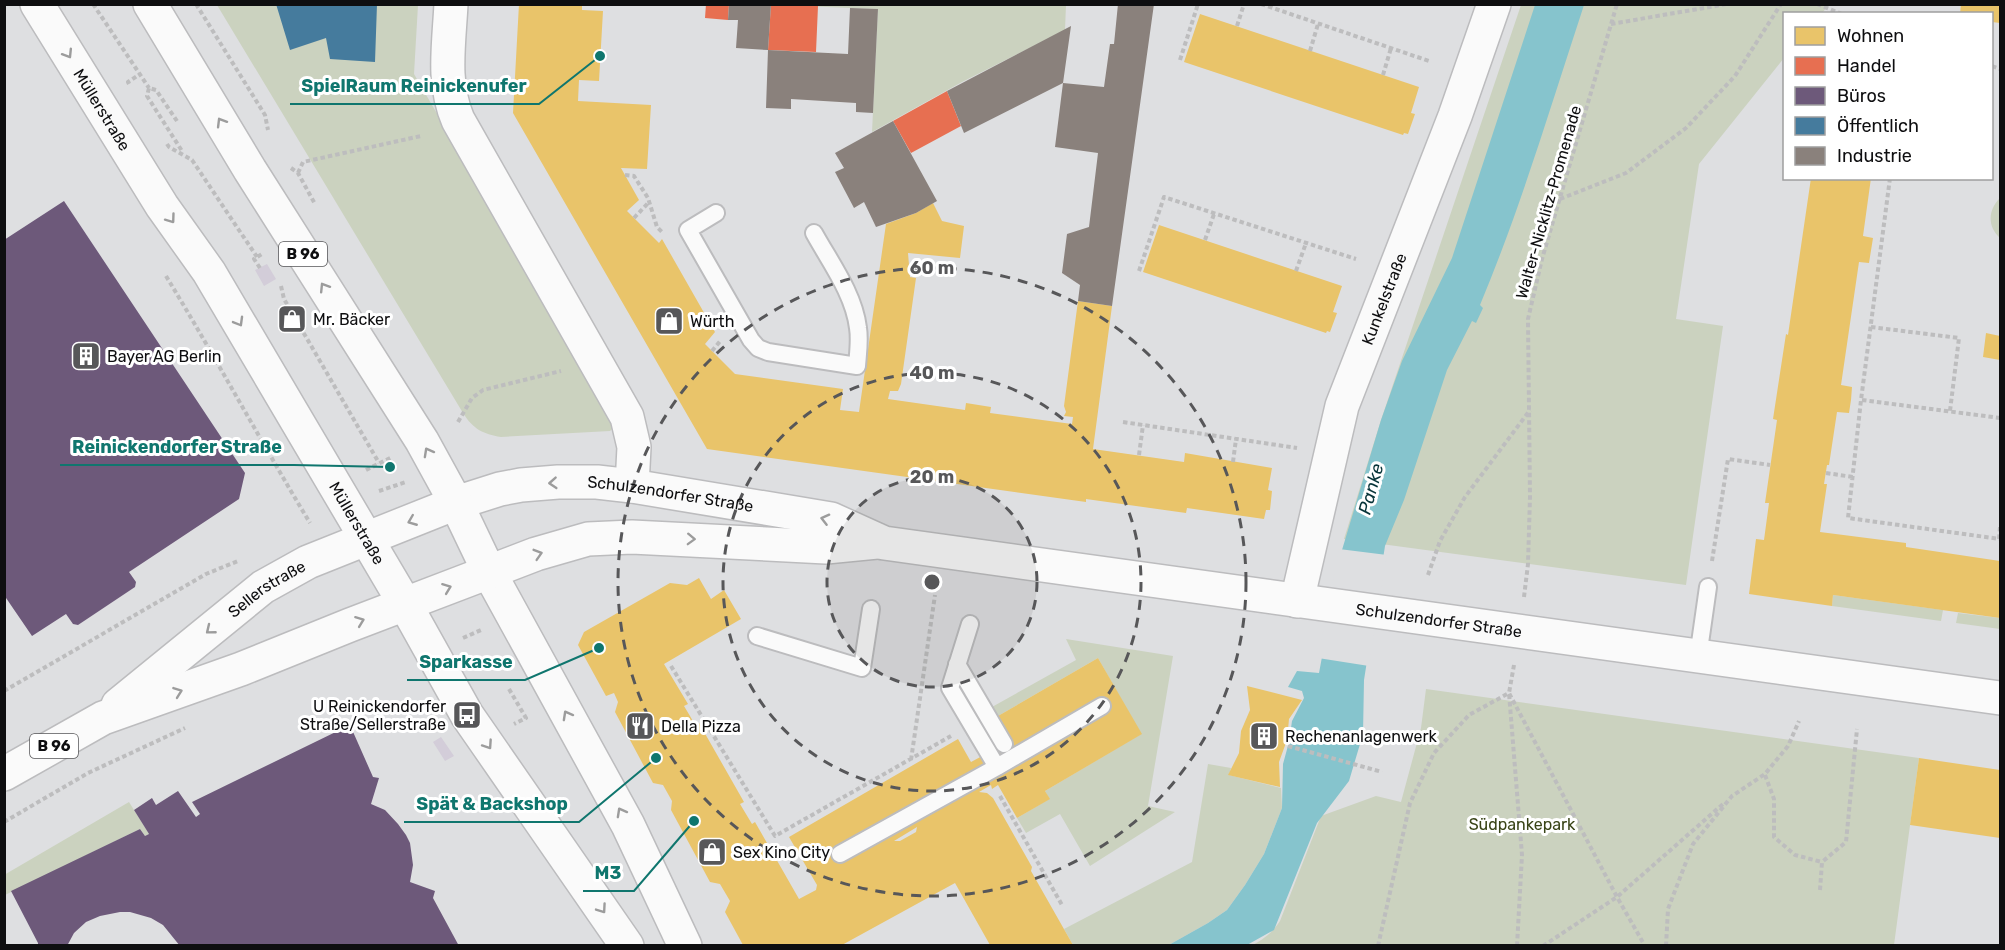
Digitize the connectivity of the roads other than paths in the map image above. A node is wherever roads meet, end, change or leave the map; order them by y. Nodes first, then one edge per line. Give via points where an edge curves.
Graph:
1 (37, 4) edge
2 (150, 4) edge
3 (451, 4) edge
4 (1494, 4) edge
5 (716, 213) dead end
6 (814, 233) dead end
7 (632, 486) junction
8 (456, 503) junction
9 (368, 538) junction
10 (879, 542) junction
11 (489, 572) junction
12 (1708, 587) road end
13 (1309, 603) junction
14 (405, 604) junction
15 (871, 609) dead end
16 (970, 624) dead end
17 (757, 636) dead end
18 (1698, 657) junction
19 (957, 664) junction
20 (2001, 698) edge
21 (1102, 706) dead end
22 (103, 718) junction
23 (1004, 744) dead end
24 (997, 767) junction
25 (4, 774) edge
26 (840, 854) dead end
27 (627, 945) edge
28 (685, 945) edge

1 -> 9 main road, Müllerstraße via 162,206 209,272
8 -> 2 main road, B 96 via 422,441
3 - 7 main road via 448,79 452,107 627,417 634,447
4 - 13 main road, Kunkelstraße via 1451,127 1342,406
5 - 6 lane via 688,230 758,348 857,366 859,328 854,309
7 -> 8 main road, Schulzendorfer Straße via 577,482 521,485
10 -> 7 main road, Schulzendorfer Straße via 831,519
8 -> 9 main road, Sellerstraße / B 96
8 - 11 main road, B 96
9 - 14 main road, Müllerstraße
9 -> 22 main road, Sellerstraße / B 96 via 308,562 263,587
11 -> 10 main road, Schulzendorfer Straße via 588,539 632,537 826,547
10 - 13 main road, Schulzendorfer Straße
14 -> 11 main road, Sellerstraße / B 96
28 -> 11 main road via 628,825
12 - 18 lane
13 - 18 main road, Schulzendorfer Straße
22 -> 14 main road, Sellerstraße / B 96
14 -> 27 main road, Müllerstraße via 467,715
15 - 17 lane via 862,668
16 - 19 lane
18 - 20 main road, Schulzendorfer Straße
19 - 23 lane
19 - 24 lane via 950,688
21 - 24 lane
22 - 25 main road, Sellerstraße / B 96
24 - 26 lane

